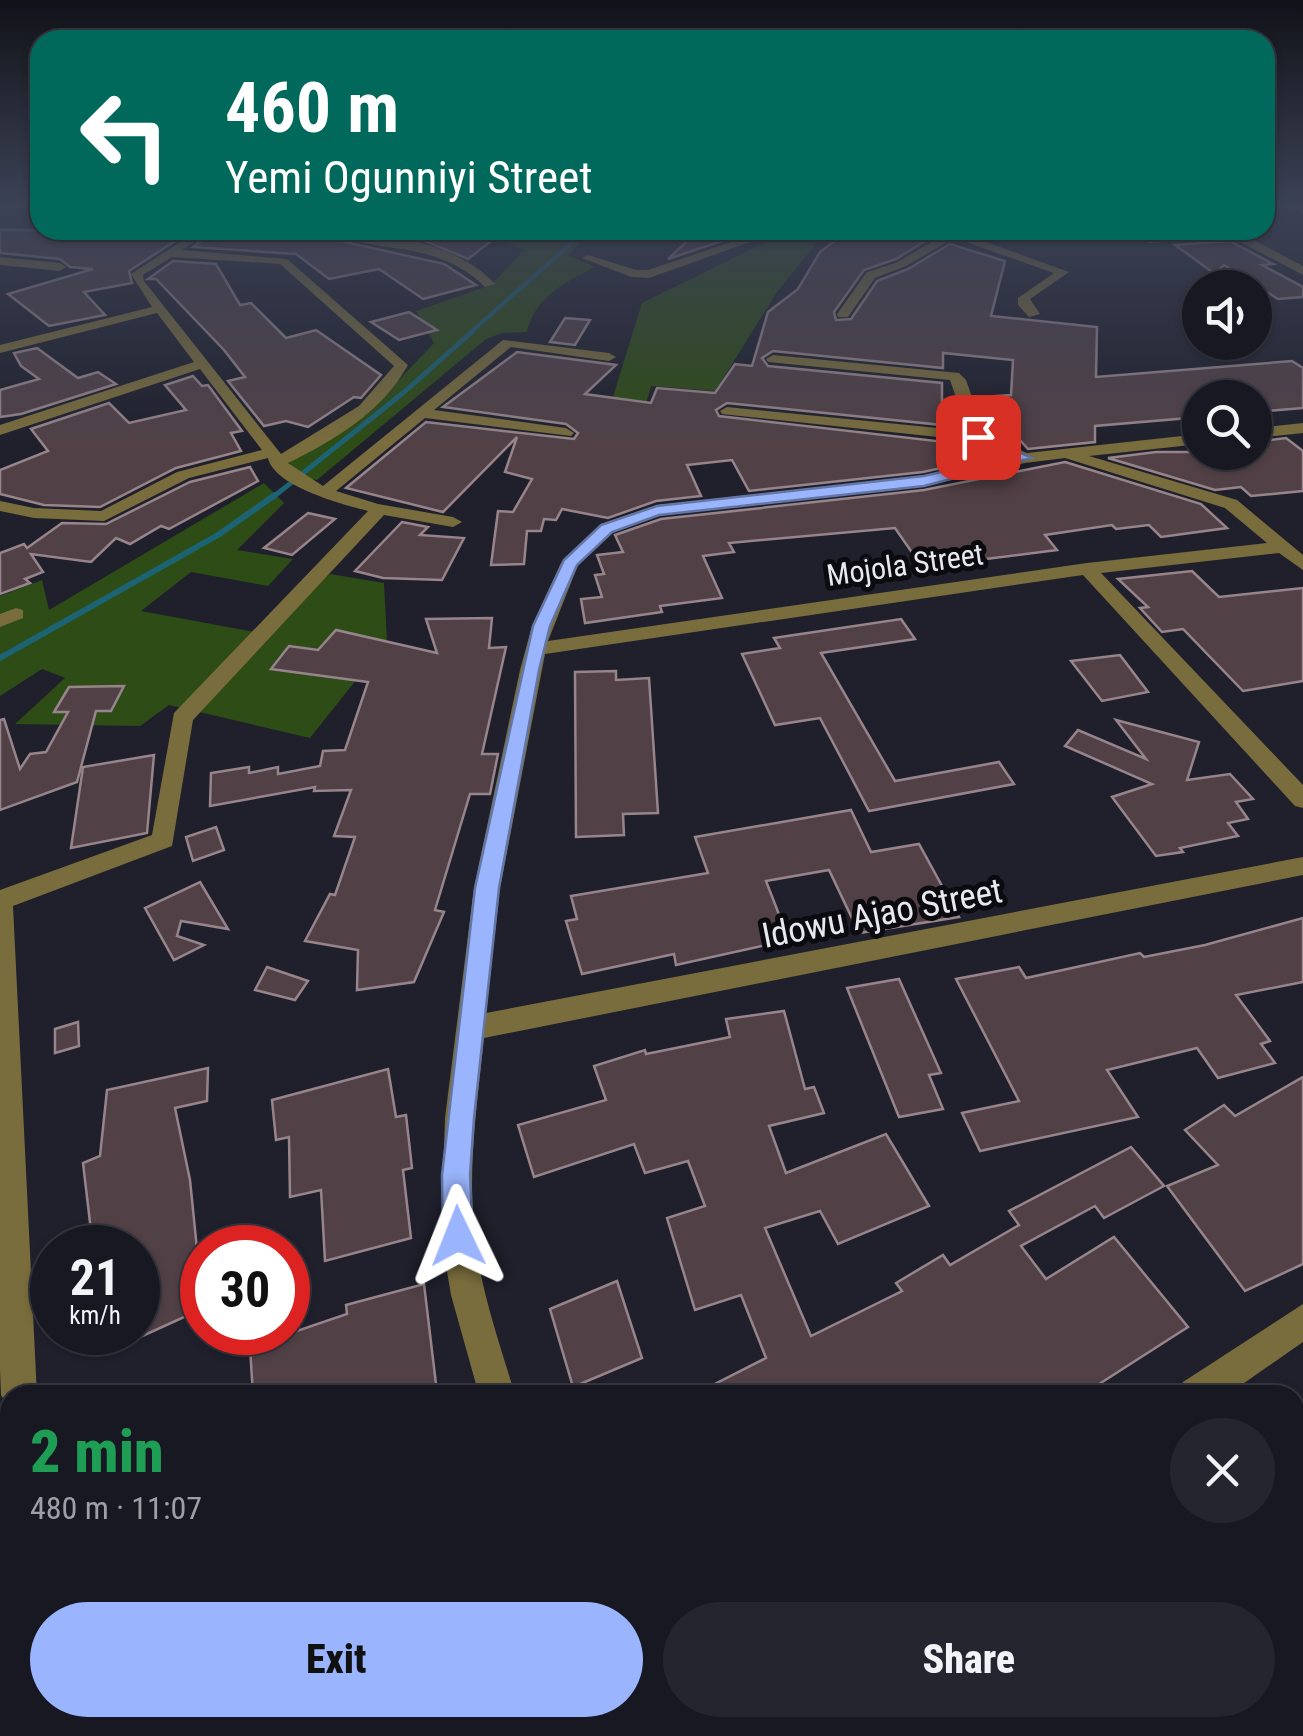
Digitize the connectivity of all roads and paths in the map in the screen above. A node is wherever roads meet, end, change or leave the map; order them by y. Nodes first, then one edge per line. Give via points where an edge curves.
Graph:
1 (141, 284) edge
2 (309, 284) edge
3 (865, 284) edge
4 (1045, 284) edge
5 (162, 308) junction
6 (843, 314) dead end
7 (1034, 314) dead end
8 (0, 349) edge
9 (608, 356) dead end
10 (773, 359) dead end
11 (205, 362) junction
12 (727, 412) dead end
13 (420, 413) junction
14 (1303, 428) edge
15 (0, 430) edge
16 (1272, 431) edge
17 (566, 434) dead end
18 (978, 437) junction
19 (1182, 441) edge
20 (1066, 453) junction
21 (1025, 458) junction
22 (275, 460) junction
23 (318, 490) junction
24 (0, 506) edge
25 (380, 509) junction
26 (454, 522) dead end
27 (1284, 547) junction
28 (1303, 564) edge
29 (1086, 569) junction
30 (536, 649) junction
31 (1303, 800) edge
32 (1303, 866) edge
33 (0, 902) edge
34 (474, 1028) junction
35 (1303, 1321) edge
36 (20, 1385) edge
37 (494, 1385) edge
38 (1210, 1385) edge

1 - 5 street
2 - 22 street via 401,366 391,385 324,437
3 - 6 street
4 - 7 street via 1024,298
5 - 8 street
5 - 11 street
9 - 13 street via 508,343
10 - 18 street via 954,376
11 - 15 street
11 - 22 street
12 - 18 street
13 - 17 street
13 - 23 street
14 - 16 street
18 - 21 street
19 - 20 street
20 - 21 street
20 - 27 street via 1231,504
21 - 30 street via 954,477 678,507 620,522 570,563
22 - 23 street
22 - 24 street via 183,475 104,516
23 - 25 street
25 - 26 street
25 - 33 street via 182,718 162,840
27 - 28 street
27 - 29 street, Mojola Street
29 - 30 street, Mojola Street
29 - 31 street
30 - 34 street via 487,888
32 - 34 street, Idowu Ajao Street
33 - 36 street
34 - 37 street via 458,1137 458,1236
35 - 38 street

